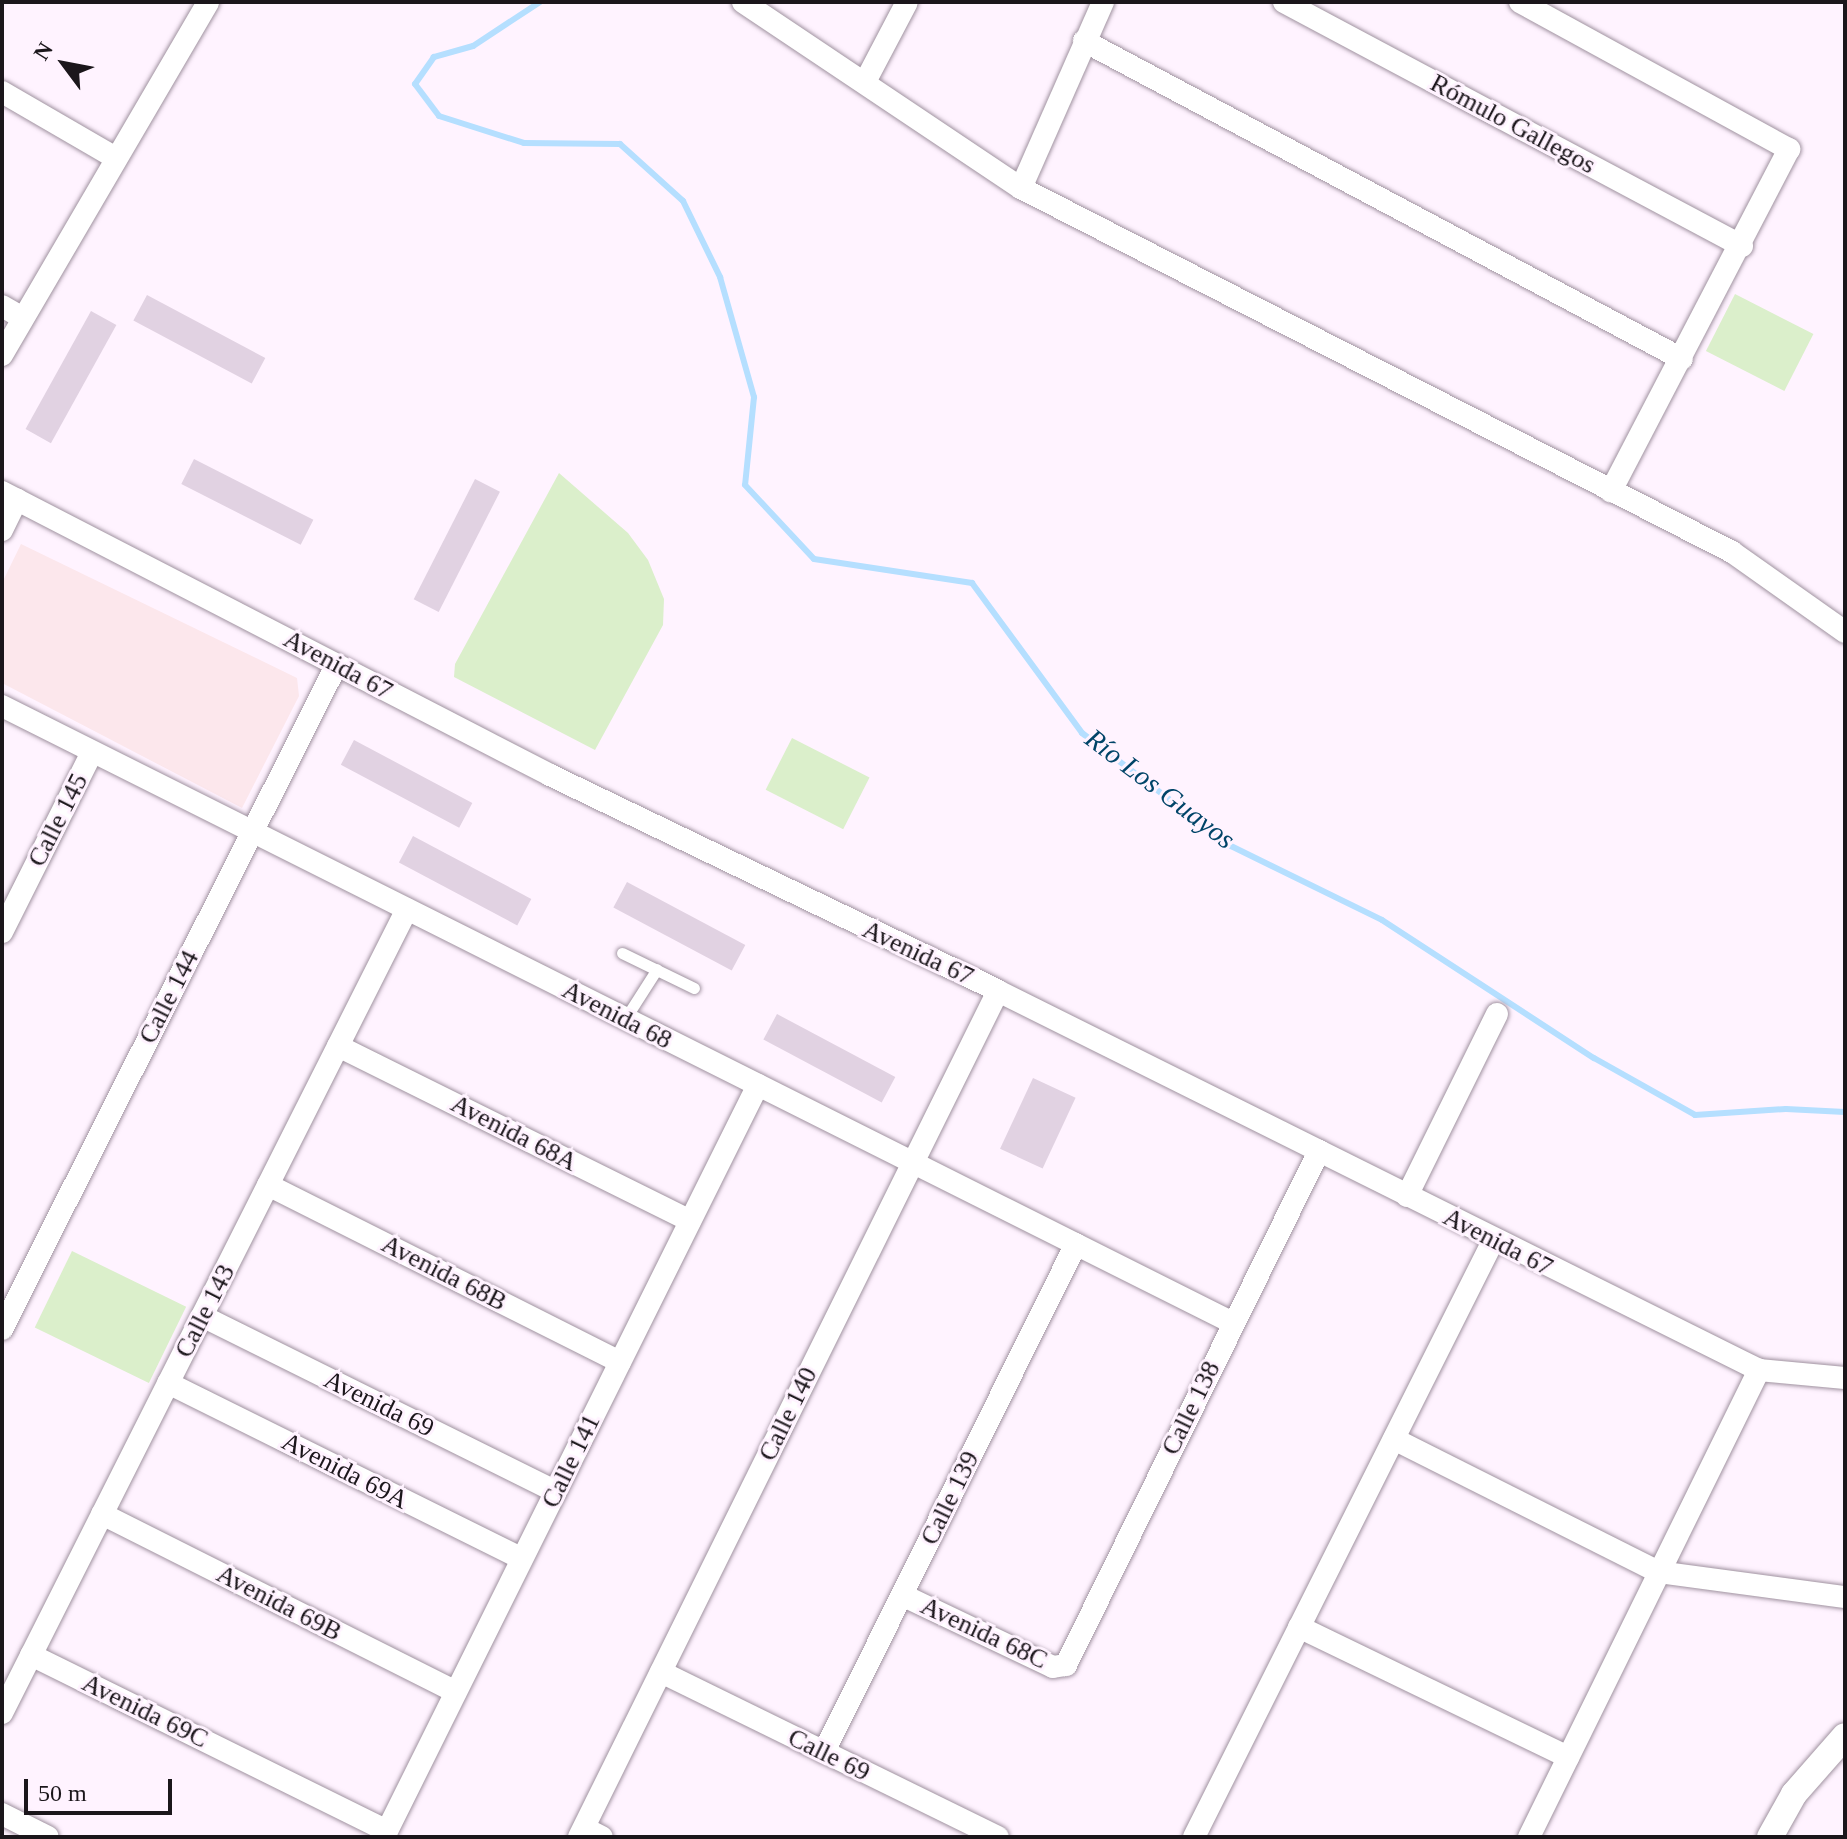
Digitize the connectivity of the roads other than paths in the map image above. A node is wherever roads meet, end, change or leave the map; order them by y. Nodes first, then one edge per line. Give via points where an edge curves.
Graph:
1 (208, 2) edge
2 (743, 2) edge
3 (907, 2) edge
4 (1103, 2) edge
5 (1284, 2) edge
6 (1520, 2) edge
7 (1084, 41) junction
8 (865, 82) junction
9 (2, 92) edge
10 (116, 158) junction
11 (1021, 188) junction
12 (1742, 246) junction
13 (2, 306) edge
14 (23, 318) junction
15 (2, 355) edge
16 (1682, 359) junction
17 (1611, 491) junction
18 (10, 496) edge
19 (2, 530) edge
20 (1845, 632) edge
21 (336, 666) junction
22 (2, 706) edge
23 (92, 752) junction
24 (252, 832) junction
25 (407, 909) junction
26 (2, 932) edge
27 (622, 953) dead end
28 (657, 969) junction
29 (694, 988) dead end
30 (998, 991) junction
31 (1497, 1014) dead end
32 (625, 1019) junction
33 (338, 1046) junction
34 (758, 1085) junction
35 (1319, 1151) junction
36 (913, 1163) junction
37 (268, 1185) junction
38 (1407, 1196) junction
39 (690, 1221) junction
40 (1493, 1241) junction
41 (1076, 1244) junction
42 (202, 1316) junction
43 (1233, 1323) junction
44 (2, 1329) edge
45 (620, 1362) junction
46 (1759, 1370) junction
47 (1845, 1378) edge
48 (168, 1383) junction
49 (1394, 1439) junction
50 (556, 1492) junction
51 (102, 1514) junction
52 (522, 1559) junction
53 (1659, 1572) junction
54 (902, 1595) junction
55 (1845, 1597) edge
56 (1299, 1627) junction
57 (31, 1655) junction
58 (1066, 1665) joint
59 (661, 1672) junction
60 (456, 1692) junction
61 (2, 1713) edge
62 (1845, 1736) edge
63 (824, 1752) junction
64 (1568, 1757) junction
65 (2, 1814) edge
66 (975, 1832) edge
67 (386, 1834) edge
68 (588, 1834) edge
69 (1194, 1836) edge
70 (48, 1837) edge
71 (998, 1837) edge
72 (1529, 1837) edge
73 (1770, 1837) edge

1 - 10 street
2 - 8 street
3 - 8 street
4 - 7 street
5 - 12 street, Rómulo Gallegos
6 - 12 street via 1788,145
7 - 11 street
7 - 16 street
8 - 11 street
9 - 10 street
10 - 14 street
11 - 17 street
12 - 16 street
13 - 14 street
14 - 15 street
16 - 17 street
17 - 20 street via 1732,552
18 - 19 street
18 - 21 street, Avenida 67
21 - 24 street, Calle 144
21 - 30 street, Avenida 67
22 - 23 street, Avenida 68
23 - 24 street, Avenida 68
23 - 26 street, Calle 145
24 - 25 street, Avenida 68
24 - 44 street, Calle 144
25 - 32 street, Avenida 68
25 - 33 street, Calle 143
27 - 28 lane
28 - 29 lane
28 - 32 lane
30 - 35 street, Avenida 67
30 - 36 street, Calle 140
31 - 38 street
32 - 34 street, Avenida 68
33 - 37 street, Calle 143
33 - 39 street, Avenida 68A
34 - 36 street, Avenida 68
34 - 39 street, Calle 141
35 - 38 street, Avenida 67
35 - 43 street, Calle 138
36 - 41 street, Avenida 68
36 - 59 street, Calle 140
37 - 42 street, Calle 143
37 - 45 street, Avenida 68B
38 - 40 street, Avenida 67
39 - 45 street, Calle 141
40 - 46 street, Avenida 67
40 - 49 street
41 - 43 street, Avenida 68
41 - 54 street, Calle 139
42 - 48 street, Calle 143
42 - 50 street, Avenida 69
43 - 58 street, Calle 138
45 - 50 street, Calle 141
46 - 47 street, Avenida 67
46 - 53 street
48 - 51 street, Calle 143
48 - 52 street, Avenida 69A
49 - 53 street
49 - 56 street
50 - 52 street, Calle 141
51 - 57 street, Calle 143
51 - 60 street, Avenida 69B
52 - 60 street, Calle 141
53 - 55 street
53 - 64 street
54 - 58 street, Avenida 68C via 1053,1667
54 - 63 street, Calle 139
56 - 64 street
56 - 69 street
57 - 61 street, Calle 143
57 - 67 street, Avenida 69C
59 - 63 street, Calle 69
59 - 68 street, Calle 140
60 - 67 street, Calle 141
62 - 73 street via 1794,1794
63 - 66 street, Calle 69
64 - 72 street
65 - 70 street
66 - 71 street, Calle 69

